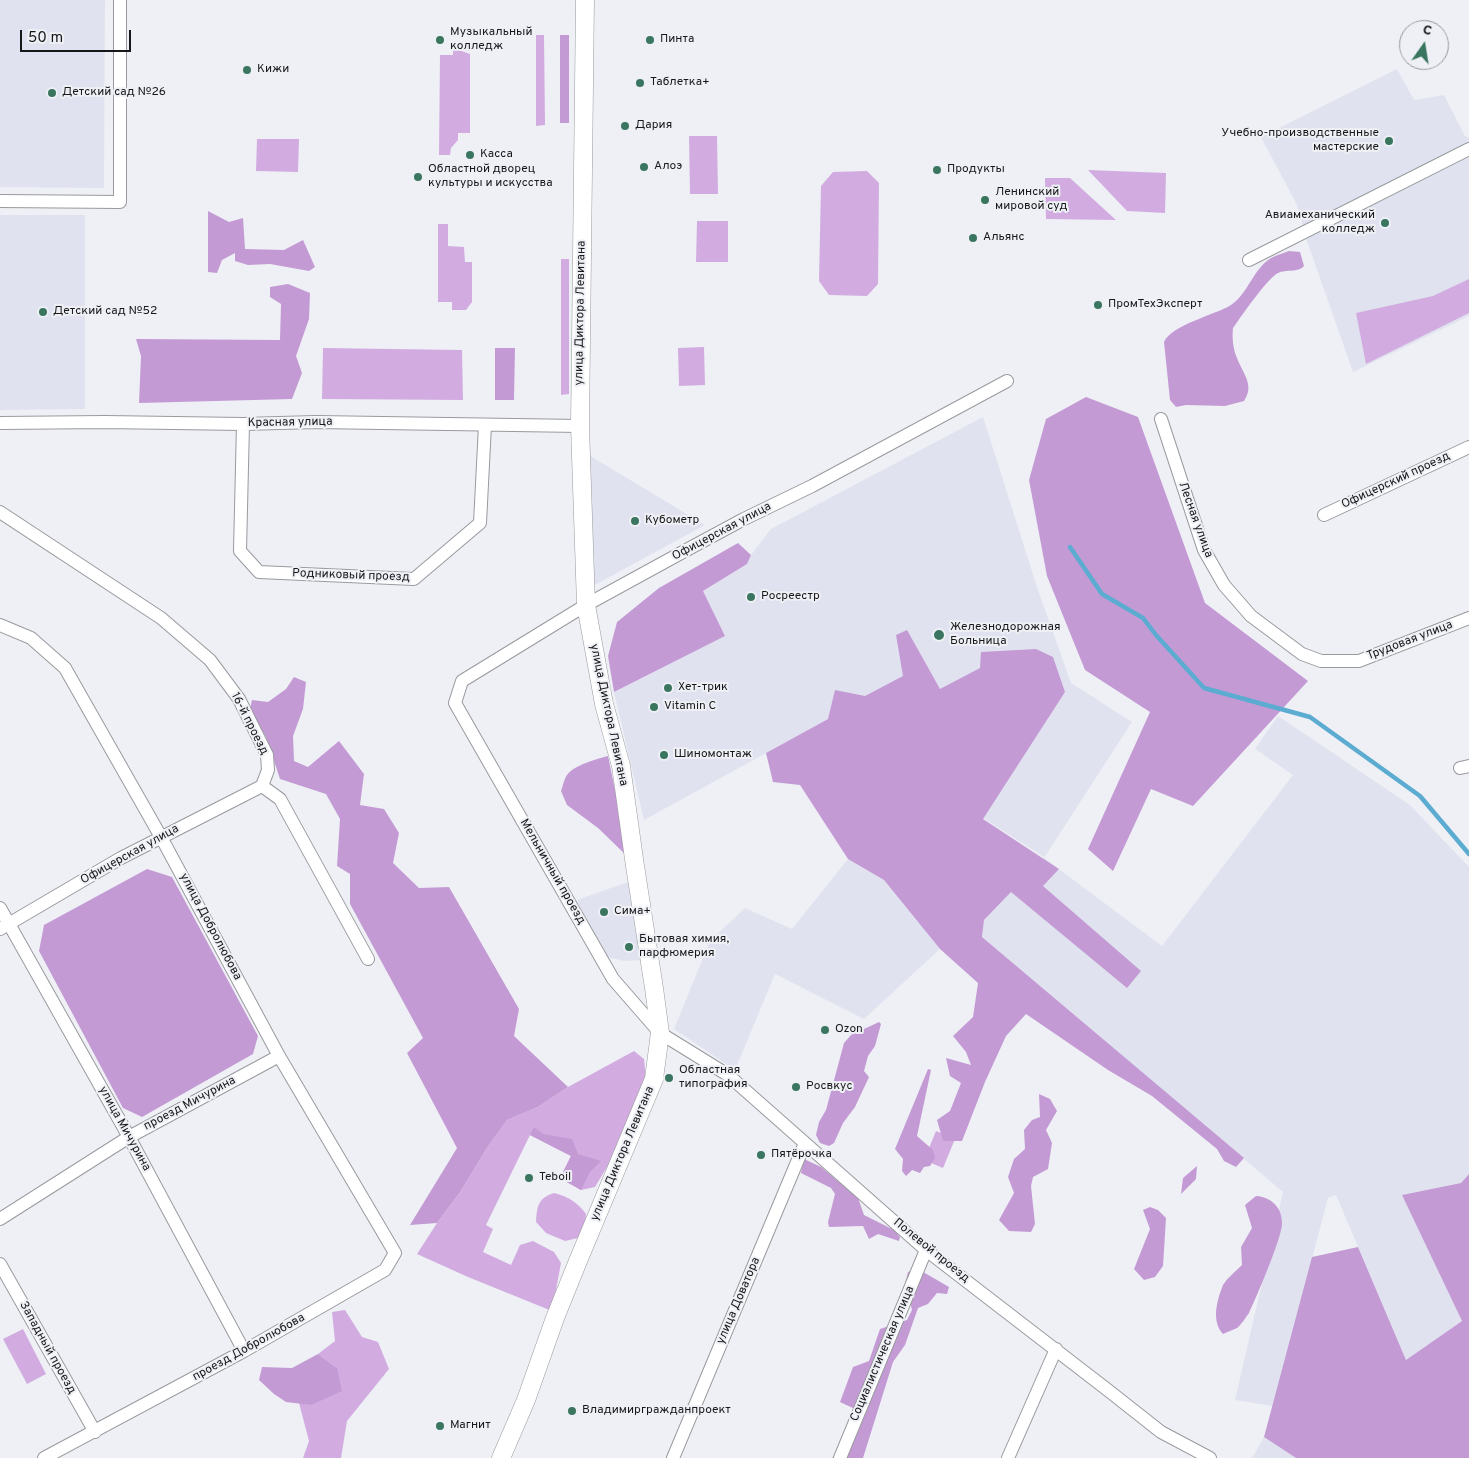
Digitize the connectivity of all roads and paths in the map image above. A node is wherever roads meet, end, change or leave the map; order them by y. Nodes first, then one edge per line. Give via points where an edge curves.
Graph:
1 (120, 0) edge
2 (585, 0) edge
3 (1469, 149) edge
4 (0, 202) edge
5 (1249, 260) dead end
6 (1007, 381) dead end
7 (1161, 419) dead end
8 (0, 423) edge
9 (243, 424) junction
10 (485, 425) junction
11 (580, 426) junction
12 (1469, 447) edge
13 (0, 512) edge
14 (1324, 515) dead end
15 (586, 606) junction
16 (1469, 618) edge
17 (0, 625) edge
18 (1321, 661) joint
19 (455, 703) joint
20 (262, 786) junction
21 (160, 837) junction
22 (0, 908) edge
23 (5, 926) edge
24 (368, 959) dead end
25 (660, 1033) junction
26 (279, 1056) junction
27 (129, 1137) junction
28 (805, 1143) junction
29 (0, 1219) edge
30 (926, 1250) junction
31 (395, 1254) joint
32 (0, 1264) edge
33 (1056, 1349) junction
34 (244, 1351) junction
35 (95, 1432) junction
36 (44, 1458) edge
37 (501, 1458) edge
38 (673, 1458) edge
39 (840, 1458) edge
40 (1008, 1458) edge
41 (1210, 1458) edge

1 - 4 street via 120,202
2 - 11 street, улица Диктора Левитана
3 - 5 street
6 - 15 street, Офицерская улица
7 - 18 street, Лесная улица via 1204,550 1224,585 1251,616 1276,636 1302,654
8 - 9 street, Красная улица
9 - 10 street, Красная улица
9 - 10 street, Родниковый проезд via 240,550 259,572 414,578 480,523
10 - 11 street, Красная улица
11 - 15 street, улица Диктора Левитана
12 - 14 street, Офицерский проезд
13 - 20 street, 16-й проезд via 161,618 210,660 239,699 267,756 268,770
15 - 19 street, Офицерская улица via 462,681
15 - 25 street, улица Диктора Левитана via 604,704 621,766
16 - 18 street, Трудовая улица via 1359,660
17 - 21 street, улица Добролюбова via 31,638 64,668
19 - 25 street, Мельничный проезд via 613,980
20 - 21 street, Офицерская улица
20 - 24 street via 280,799
21 - 23 street, Офицерская улица
21 - 26 street, улица Добролюбова
22 - 23 street, улица Мичурина
23 - 27 street, улица Мичурина
25 - 28 street, Полевой проезд via 728,1075
25 - 37 street, улица Диктора Левитана via 654,1079
26 - 27 street, проезд Мичурина
26 - 31 street, улица Добролюбова
27 - 29 street, проезд Мичурина
27 - 34 street, улица Мичурина
28 - 30 street, Полевой проезд
28 - 38 street, улица Доватора
30 - 33 street, Полевой проезд
30 - 39 street, Социалистическая улица
31 - 34 street, проезд Добролюбова via 385,1270
32 - 35 street, Западный проезд
33 - 40 street
33 - 41 street, Полевой проезд via 1161,1432
34 - 35 street, проезд Добролюбова
35 - 36 street, проезд Добролюбова

